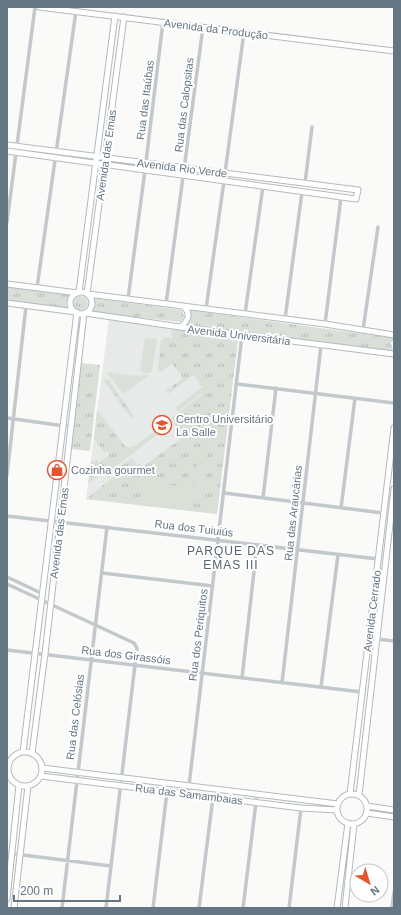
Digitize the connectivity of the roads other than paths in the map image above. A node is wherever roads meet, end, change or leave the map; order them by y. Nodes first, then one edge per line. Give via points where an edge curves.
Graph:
1 (35, 7) edge
2 (39, 7) edge
3 (76, 11) junction
4 (115, 16) junction
5 (124, 17) junction
6 (163, 22) junction
7 (203, 27) junction
8 (244, 32) junction
9 (394, 51) edge
10 (312, 127) dead end
11 (7, 145) edge
12 (17, 146) junction
13 (7, 151) edge
14 (57, 151) junction
15 (16, 153) junction
16 (96, 156) junction
17 (56, 158) junction
18 (106, 158) junction
19 (146, 163) junction
20 (95, 164) junction
21 (104, 165) junction
22 (185, 168) junction
23 (145, 170) junction
24 (225, 173) junction
25 (184, 176) junction
26 (224, 181) junction
27 (305, 183) junction
28 (263, 186) junction
29 (302, 192) junction
30 (341, 197) junction
31 (7, 222) edge
32 (378, 227) dead end
33 (7, 284) edge
34 (37, 288) junction
35 (78, 292) junction
36 (87, 294) junction
37 (128, 299) junction
38 (7, 303) edge
39 (166, 304) junction
40 (26, 306) junction
41 (184, 306) junction
42 (206, 309) junction
43 (76, 312) junction
44 (84, 313) junction
45 (245, 314) junction
46 (285, 319) junction
47 (324, 324) junction
48 (180, 327) junction
49 (363, 330) junction
50 (242, 335) junction
51 (394, 335) edge
52 (322, 346) junction
53 (394, 354) edge
54 (237, 384) junction
55 (276, 388) junction
56 (317, 393) junction
57 (355, 398) junction
58 (394, 403) edge
59 (7, 418) edge
60 (14, 418) junction
61 (62, 425) junction
62 (72, 427) junction
63 (394, 428) edge
64 (7, 475) edge
65 (394, 489) edge
66 (224, 493) junction
67 (263, 498) junction
68 (303, 504) junction
69 (341, 508) junction
70 (384, 513) junction
71 (391, 514) junction
72 (7, 516) edge
73 (51, 521) junction
74 (61, 522) junction
75 (107, 528) junction
76 (218, 540) junction
77 (257, 545) junction
78 (298, 550) junction
79 (338, 555) junction
80 (378, 559) junction
81 (102, 573) junction
82 (7, 577) edge
83 (7, 584) edge
84 (213, 586) junction
85 (42, 597) junction
86 (51, 604) junction
87 (95, 625) junction
88 (377, 639) junction
89 (394, 641) edge
90 (7, 650) edge
91 (34, 653) junction
92 (45, 654) junction
93 (91, 660) junction
94 (135, 665) junction
95 (202, 673) junction
96 (242, 678) junction
97 (282, 683) junction
98 (321, 687) junction
99 (362, 692) junction
100 (23, 752) junction
101 (32, 753) junction
102 (8, 764) edge
103 (42, 768) junction
104 (8, 771) edge
105 (77, 773) junction
106 (41, 776) junction
107 (121, 778) junction
108 (77, 781) junction
109 (19, 785) junction
110 (28, 786) junction
111 (120, 786) junction
112 (189, 786) junction
113 (167, 792) junction
114 (188, 794) junction
115 (256, 794) junction
116 (350, 794) junction
117 (359, 795) junction
118 (213, 797) junction
119 (255, 802) junction
120 (367, 806) junction
121 (337, 807) junction
122 (301, 808) junction
123 (394, 810) edge
124 (367, 813) junction
125 (394, 817) edge
126 (348, 823) junction
127 (354, 824) junction
128 (10, 853) edge
129 (20, 855) junction
130 (67, 861) junction
131 (111, 866) junction
132 (394, 892) edge
133 (7, 899) edge
134 (14, 908) edge
135 (62, 908) edge
136 (106, 908) edge
137 (153, 908) edge
138 (199, 908) edge
139 (243, 908) edge
140 (289, 908) edge
141 (337, 908) edge
142 (345, 908) edge
143 (392, 908) edge

1 - 12 street
2 - 3 street, Avenida da Produção
3 - 4 street, Avenida da Produção
3 - 14 street
4 - 5 street, Avenida da Produção
4 - 16 street, Avenida das Emas
5 - 6 street, Avenida da Produção
5 - 18 street, Avenida das Emas
6 - 7 street, Avenida da Produção
6 - 19 street, Rua das Itaúbas
7 - 8 street, Avenida da Produção
7 - 22 street, Rua das Calopsitas
8 - 9 street, Avenida da Produção
8 - 24 street
10 - 27 street
11 - 12 street, Avenida Rio Verde
12 - 14 street, Avenida Rio Verde
12 - 15 street
13 - 15 street, Avenida Rio Verde
14 - 16 street, Avenida Rio Verde
14 - 17 street
15 - 17 street, Avenida Rio Verde
15 - 31 street
16 - 18 street, Avenida Rio Verde
16 - 20 street, Avenida das Emas
17 - 20 street, Avenida Rio Verde
17 - 34 street
18 - 19 street, Avenida Rio Verde
18 - 21 street, Avenida das Emas
19 - 22 street, Avenida Rio Verde
19 - 23 street, Rua das Itaúbas
20 - 21 street, Avenida Rio Verde
20 - 35 street, Avenida das Emas
21 - 23 street, Avenida Rio Verde
21 - 36 street, Avenida das Emas
22 - 24 street, Avenida Rio Verde
22 - 25 street, Rua das Calopsitas
23 - 25 street, Avenida Rio Verde
23 - 37 street, Rua das Itaúbas
24 - 27 street, Avenida Rio Verde
25 - 26 street, Avenida Rio Verde
25 - 39 street, Rua das Calopsitas
26 - 28 street, Avenida Rio Verde
26 - 42 street
27 - 30 street, Avenida Rio Verde via 358,190 356,199
28 - 29 street, Avenida Rio Verde
28 - 45 street
29 - 30 street, Avenida Rio Verde
29 - 46 street
30 - 47 street
32 - 49 street
33 - 34 street
34 - 35 street
35 - 36 street
35 - 43 street via 71,301
36 - 37 street, Avenida Universitária
36 - 44 street via 92,304
37 - 39 street, Avenida Universitária
38 - 40 street
39 - 41 street, Avenida Universitária
40 - 43 street
40 - 60 street
41 - 42 street, Avenida Universitária
41 - 48 street via 188,316
42 - 45 street, Avenida Universitária
43 - 44 street
43 - 61 street, Avenida das Emas
44 - 48 street, Avenida Universitária
44 - 62 street, Avenida das Emas
45 - 46 street, Avenida Universitária
46 - 47 street, Avenida Universitária
47 - 49 street, Avenida Universitária
48 - 50 street, Avenida Universitária
49 - 51 street, Avenida Universitária
50 - 52 street, Avenida Universitária
50 - 54 street, Rua dos Periquitos
52 - 53 street, Avenida Universitária
52 - 56 street, Rua das Araucárias
54 - 55 street
54 - 66 street, Rua dos Periquitos
55 - 56 street
55 - 67 street
56 - 57 street
56 - 68 street, Rua das Araucárias
57 - 58 street
57 - 69 street
59 - 60 street
60 - 61 street
60 - 64 street
61 - 62 street
61 - 73 street, Avenida das Emas
62 - 74 street, Avenida das Emas
63 - 70 street, Avenida Cerrado
65 - 71 street, Avenida Cerrado
66 - 67 street
66 - 76 street, Rua dos Periquitos
67 - 68 street
68 - 69 street
68 - 78 street, Rua das Araucárias
69 - 70 street
70 - 71 street
70 - 80 street, Avenida Cerrado
71 - 88 street, Avenida Cerrado
72 - 73 street, Rua dos Tuiuiús
73 - 74 street, Rua dos Tuiuiús
73 - 85 street, Avenida das Emas
74 - 75 street, Rua dos Tuiuiús
74 - 86 street, Avenida das Emas
75 - 76 street, Rua dos Tuiuiús
75 - 81 street, Rua das Celósias
76 - 77 street, Rua dos Tuiuiús
76 - 84 street, Rua dos Periquitos
77 - 78 street, Rua dos Tuiuiús
77 - 96 street
78 - 79 street, Rua dos Tuiuiús
78 - 97 street, Rua das Araucárias
79 - 80 street, Rua dos Tuiuiús
79 - 98 street
80 - 99 street, Avenida Cerrado
81 - 84 street
81 - 87 street, Rua das Celósias
82 - 85 street
83 - 85 street
84 - 95 street, Rua dos Periquitos
85 - 86 street
85 - 91 street, Avenida das Emas
86 - 87 street
86 - 92 street, Avenida das Emas
87 - 93 street, Rua das Celósias
87 - 94 street via 134,643 137,646
88 - 89 street
88 - 117 street, Avenida Cerrado
90 - 91 street, Rua dos Girassóis
91 - 92 street, Rua dos Girassóis
91 - 100 street, Avenida das Emas
92 - 93 street, Rua dos Girassóis
92 - 101 street, Avenida das Emas
93 - 94 street, Rua dos Girassóis
93 - 105 street, Rua das Celósias
94 - 95 street, Rua dos Girassóis
94 - 107 street
95 - 96 street, Rua dos Girassóis
95 - 112 street, Rua dos Periquitos
96 - 97 street, Rua dos Girassóis
97 - 98 street, Rua dos Girassóis
98 - 99 street, Rua dos Girassóis
99 - 116 street, Avenida Cerrado
100 - 101 street
100 - 102 street
101 - 103 street via 39,759
102 - 104 street
103 - 105 street, Rua das Samambaias
103 - 106 street
104 - 109 street via 13,781
105 - 107 street, Rua das Samambaias
105 - 108 street, Rua das Celósias
106 - 108 street, Rua das Samambaias
106 - 110 street
107 - 111 street
107 - 112 street, Rua das Samambaias
108 - 111 street, Rua das Samambaias
108 - 130 street, Rua das Celósias
109 - 110 street
109 - 128 street
110 - 129 street
111 - 113 street, Rua das Samambaias
111 - 131 street
112 - 114 street, Rua dos Periquitos
112 - 115 street, Rua das Samambaias
113 - 114 street, Rua das Samambaias
113 - 137 street
114 - 118 street, Rua das Samambaias
115 - 119 street
115 - 121 street, Rua das Samambaias
116 - 117 street
116 - 121 street via 344,796
117 - 120 street
118 - 119 street, Rua das Samambaias
118 - 138 street
119 - 122 street, Rua das Samambaias
119 - 139 street
120 - 123 street
120 - 124 street
121 - 122 street, Rua das Samambaias
121 - 126 street via 340,818
122 - 140 street
124 - 125 street
124 - 127 street via 362,820
126 - 127 street
126 - 141 street
127 - 142 street
128 - 129 street
128 - 133 street
129 - 130 street
129 - 134 street
130 - 131 street
130 - 135 street, Rua das Celósias
131 - 136 street
132 - 143 street

